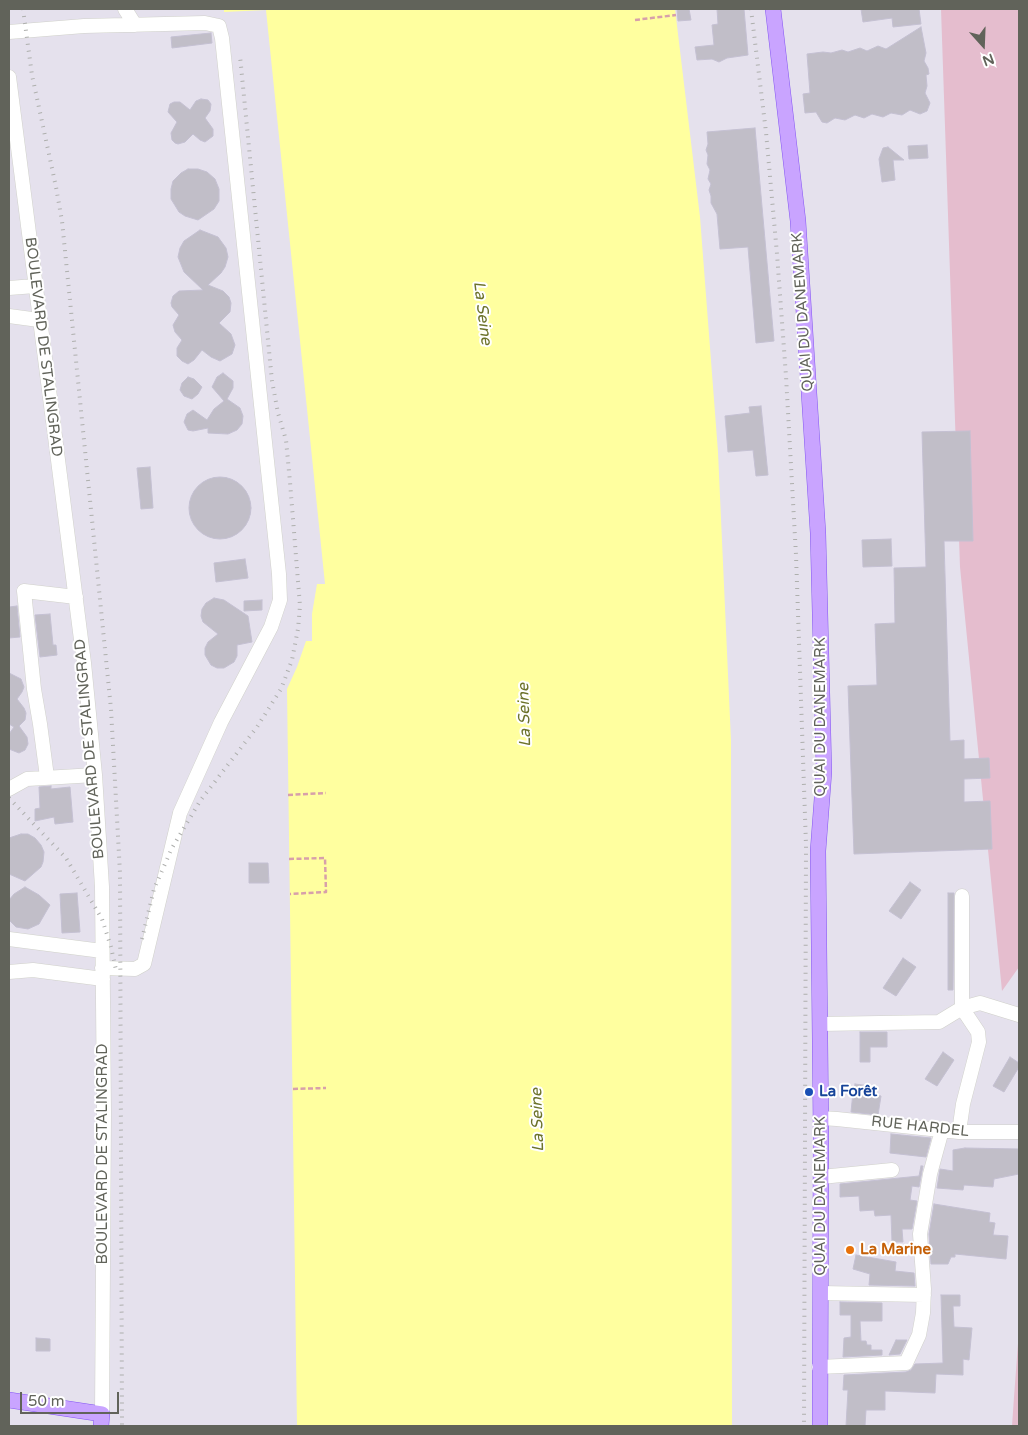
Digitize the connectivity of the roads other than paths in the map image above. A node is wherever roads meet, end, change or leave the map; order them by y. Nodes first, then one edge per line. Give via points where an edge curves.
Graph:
1 (125, 9) edge
2 (773, 9) edge
3 (135, 25) junction
4 (9, 32) edge
5 (9, 76) edge
6 (13, 148) edge
7 (35, 286) junction
8 (9, 288) edge
9 (9, 316) edge
10 (39, 320) junction
11 (76, 597) junction
12 (94, 775) junction
13 (47, 777) junction
14 (9, 789) edge
15 (962, 896) dead end
16 (9, 939) edge
17 (102, 950) junction
18 (9, 972) edge
19 (103, 974) junction
20 (962, 1008) junction
21 (1019, 1015) edge
22 (820, 1024) junction
23 (820, 1118) junction
24 (942, 1130) junction
25 (959, 1132) junction
26 (1019, 1132) edge
27 (892, 1170) dead end
28 (821, 1177) junction
29 (821, 1292) junction
30 (924, 1295) junction
31 (819, 1367) junction
32 (9, 1400) edge
33 (101, 1420) edge
34 (820, 1426) edge

1 - 3 street
2 - 22 main road, QUAI DU DANEMARK via 798,221 818,533 824,772 818,851
3 - 4 street
3 - 19 street via 205,23 219,26 280,600 180,813 144,964 135,969
5 - 6 street, BOULEVARD DE STALINGRAD
6 - 7 street, BOULEVARD DE STALINGRAD
7 - 8 street
7 - 10 street, BOULEVARD DE STALINGRAD
9 - 10 street
10 - 11 street, BOULEVARD DE STALINGRAD
11 - 12 street, BOULEVARD DE STALINGRAD
11 - 13 street via 24,591
12 - 13 street
12 - 17 street, BOULEVARD DE STALINGRAD via 102,887
13 - 14 street via 27,779
15 - 20 street
16 - 17 street
17 - 19 street, BOULEVARD DE STALINGRAD
18 - 19 street via 33,970
19 - 33 street, BOULEVARD DE STALINGRAD
20 - 21 street via 980,1003
20 - 22 street via 939,1022
20 - 25 street via 978,1032 979,1042
22 - 23 main road, QUAI DU DANEMARK
23 - 24 street, RUE HARDEL
23 - 28 main road, QUAI DU DANEMARK
24 - 25 street, RUE HARDEL
24 - 30 street via 930,1174 920,1234
25 - 26 street, RUE HARDEL
27 - 28 street
28 - 29 main road, QUAI DU DANEMARK
29 - 30 street
29 - 31 main road, QUAI DU DANEMARK
30 - 31 street via 919,1335 906,1363
31 - 34 main road, QUAI DU DANEMARK
32 - 33 main road

